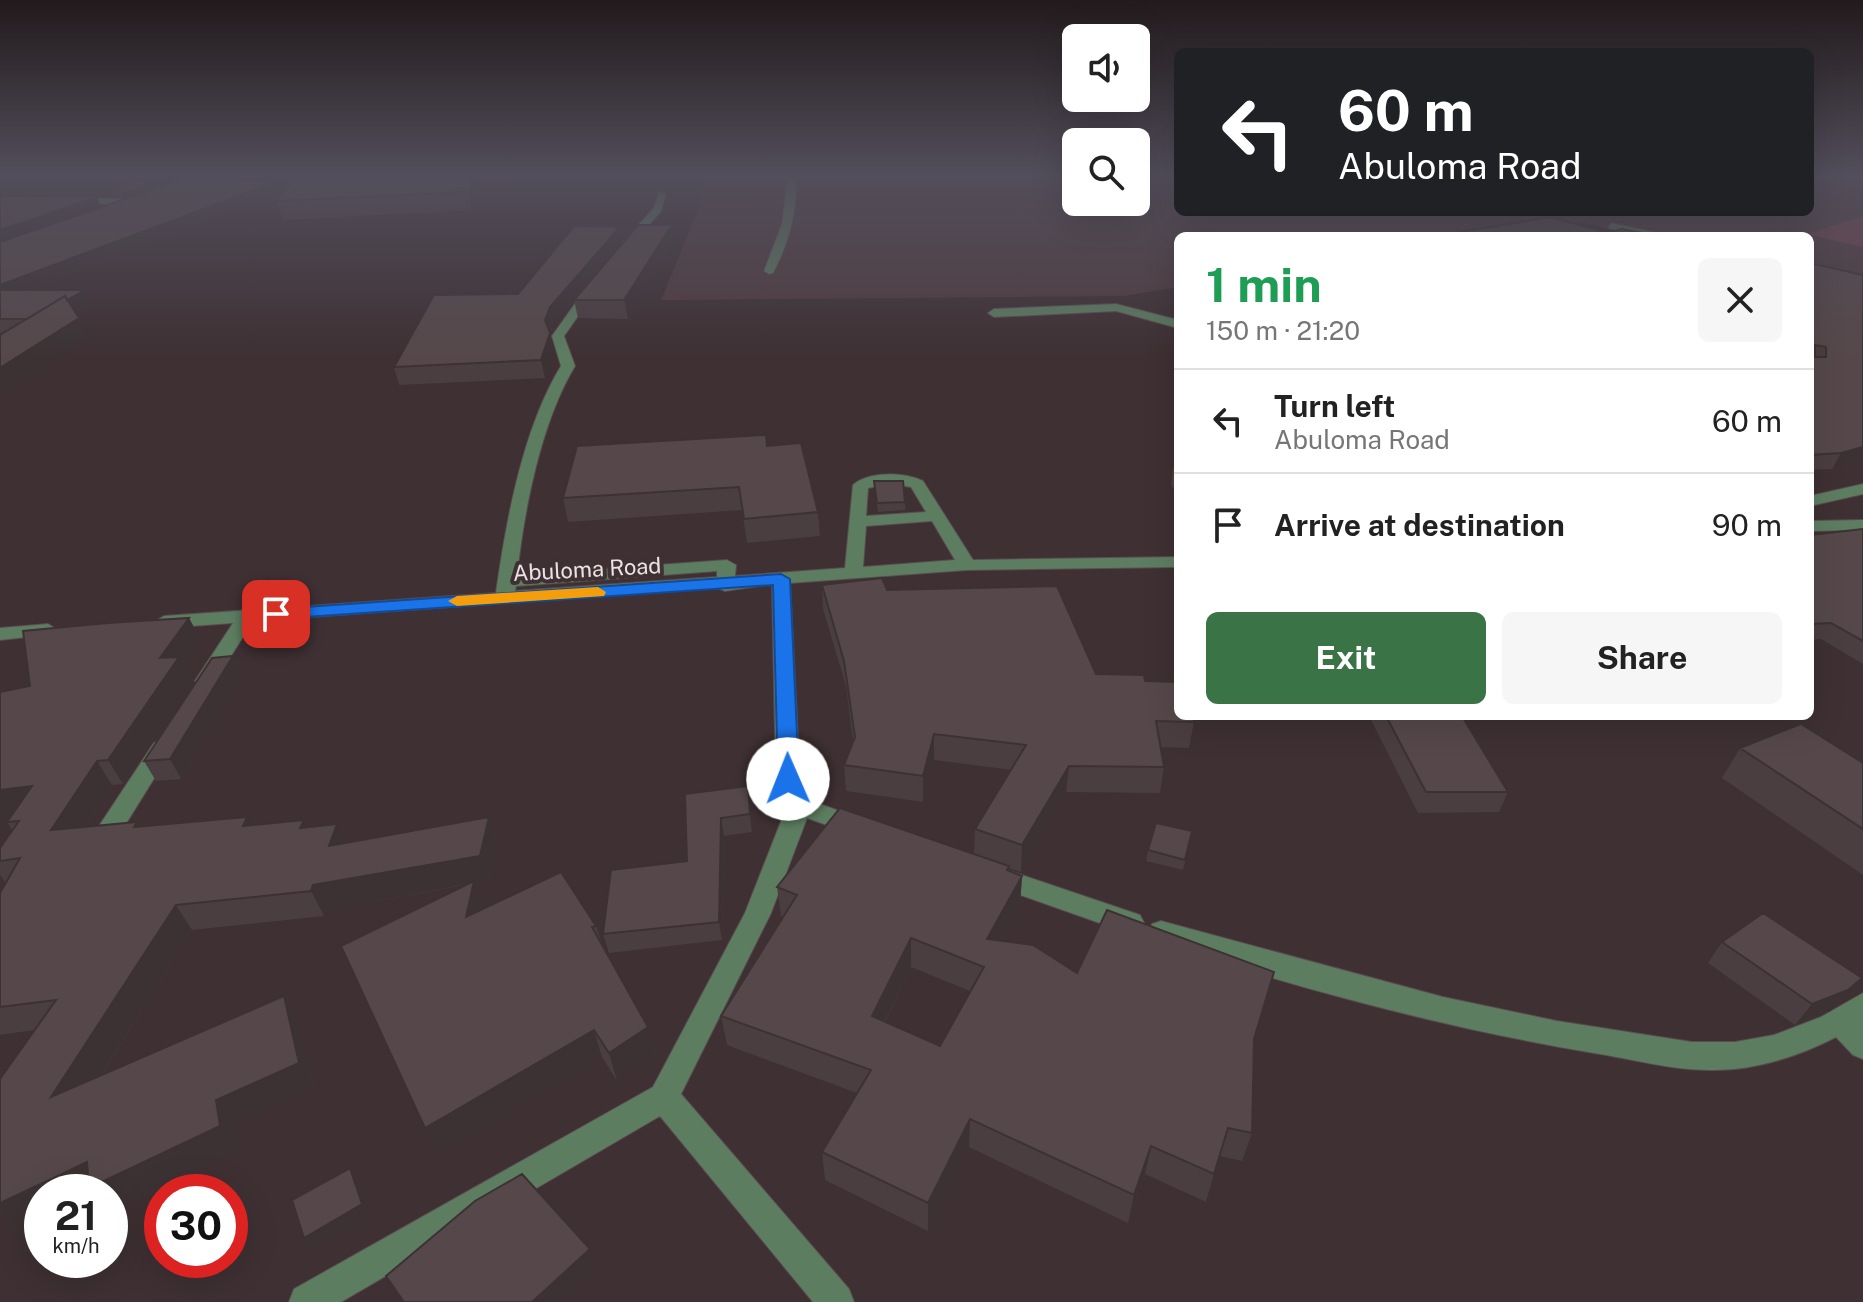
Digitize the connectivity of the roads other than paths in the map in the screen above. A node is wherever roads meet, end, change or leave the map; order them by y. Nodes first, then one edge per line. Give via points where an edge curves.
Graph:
1 (636, 235) edge
2 (782, 235) edge
3 (617, 257) edge
4 (769, 271) dead end
5 (600, 279) edge
6 (994, 313) dead end
7 (1174, 323) edge
8 (1863, 489) edge
9 (1814, 500) edge
10 (937, 516) junction
11 (858, 522) junction
12 (1863, 525) edge
13 (1814, 526) edge
14 (1174, 562) edge
15 (967, 565) junction
16 (854, 572) junction
17 (781, 579) junction
18 (510, 589) junction
19 (247, 616) junction
20 (139, 624) edge
21 (62, 629) edge
22 (0, 634) edge
23 (190, 705) edge
24 (174, 730) edge
25 (799, 806) junction
26 (108, 832) edge
27 (873, 833) edge
28 (977, 870) edge
29 (1852, 1014) edge
30 (1863, 1046) edge
31 (664, 1097) junction
32 (307, 1302) edge
33 (836, 1302) edge

1 - 3 street
2 - 4 street
5 - 18 street via 558,336 568,366 554,389 515,516
6 - 7 street via 1116,307
8 - 9 street
10 - 11 street
10 - 11 street via 914,482 877,481 861,485
10 - 15 street
11 - 16 street
12 - 13 street
14 - 15 street, Abuloma Road
15 - 16 street, Abuloma Road
16 - 17 street, Abuloma Road
17 - 18 street, Abuloma Road
17 - 25 street via 788,779
18 - 19 street, Abuloma Road
19 - 20 street, Abuloma Road
19 - 23 street
21 - 22 street
24 - 26 street
25 - 27 street
25 - 31 street via 758,913
28 - 29 street via 1140,926 1346,984 1556,1034 1717,1057 1789,1044
29 - 30 street
31 - 32 street
31 - 33 street

